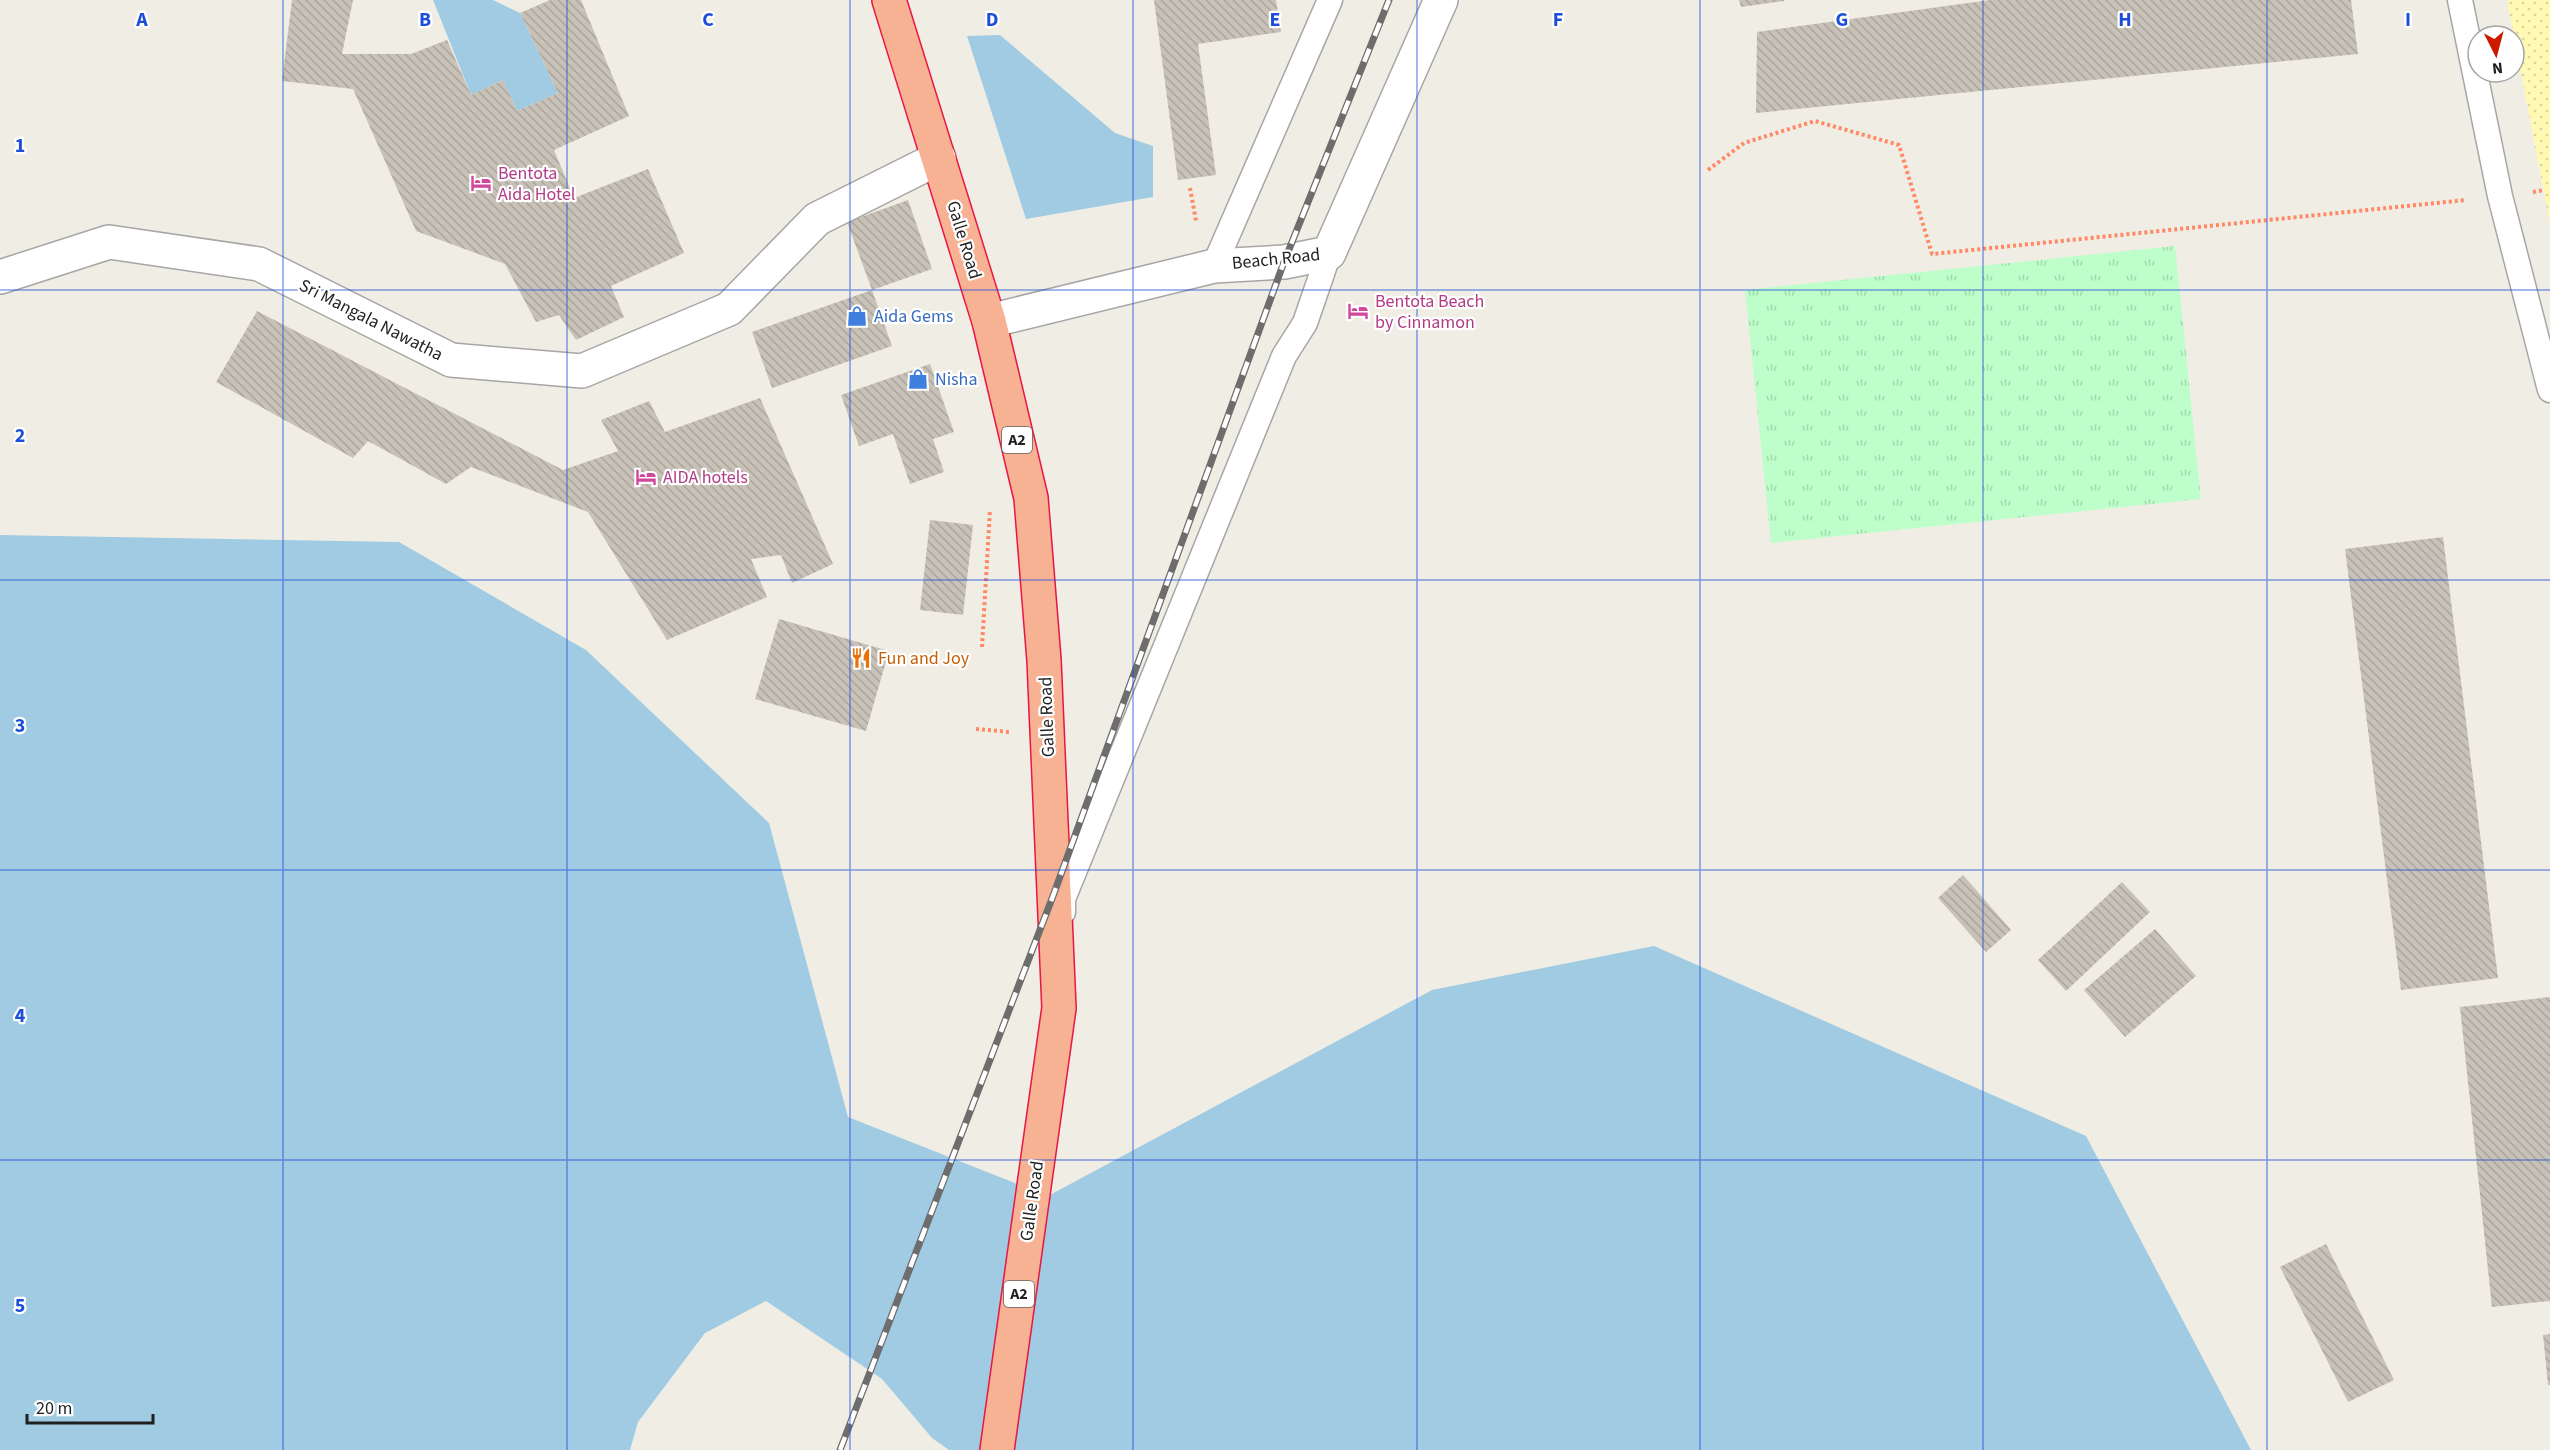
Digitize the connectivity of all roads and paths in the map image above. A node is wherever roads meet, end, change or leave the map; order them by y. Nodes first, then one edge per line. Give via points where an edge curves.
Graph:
1 (889, 0) edge
2 (1330, 0) edge
3 (1441, 0) edge
4 (2460, 0) edge
5 (939, 159) junction
6 (1708, 170) dead end
7 (1190, 188) dead end
8 (2500, 196) junction
9 (1196, 223) dead end
10 (1329, 254) junction
11 (1214, 266) junction
12 (0, 277) edge
13 (989, 321) junction
14 (2550, 390) edge
15 (991, 508) dead end
16 (982, 647) dead end
17 (1059, 1008) junction
18 (997, 1450) edge

1 - 5 highway, Galle Road / A2
2 - 11 lane
3 - 10 street, Beach Road
4 - 8 lane
5 - 12 street, Sri Mangala Nawatha via 817,219 729,309 582,371 451,360 259,264 108,242
5 - 13 highway, Galle Road / A2
6 - 8 path via 1744,142 1815,121 1899,145 1932,254
7 - 9 path
8 - 14 lane
10 - 11 street, Beach Road via 1284,262
10 - 17 lane via 1305,323 1284,356 1063,898
11 - 13 street, Beach Road
13 - 17 highway, Galle Road / A2 via 1031,498 1044,660
15 - 16 path
17 - 18 highway, Galle Road / A2

